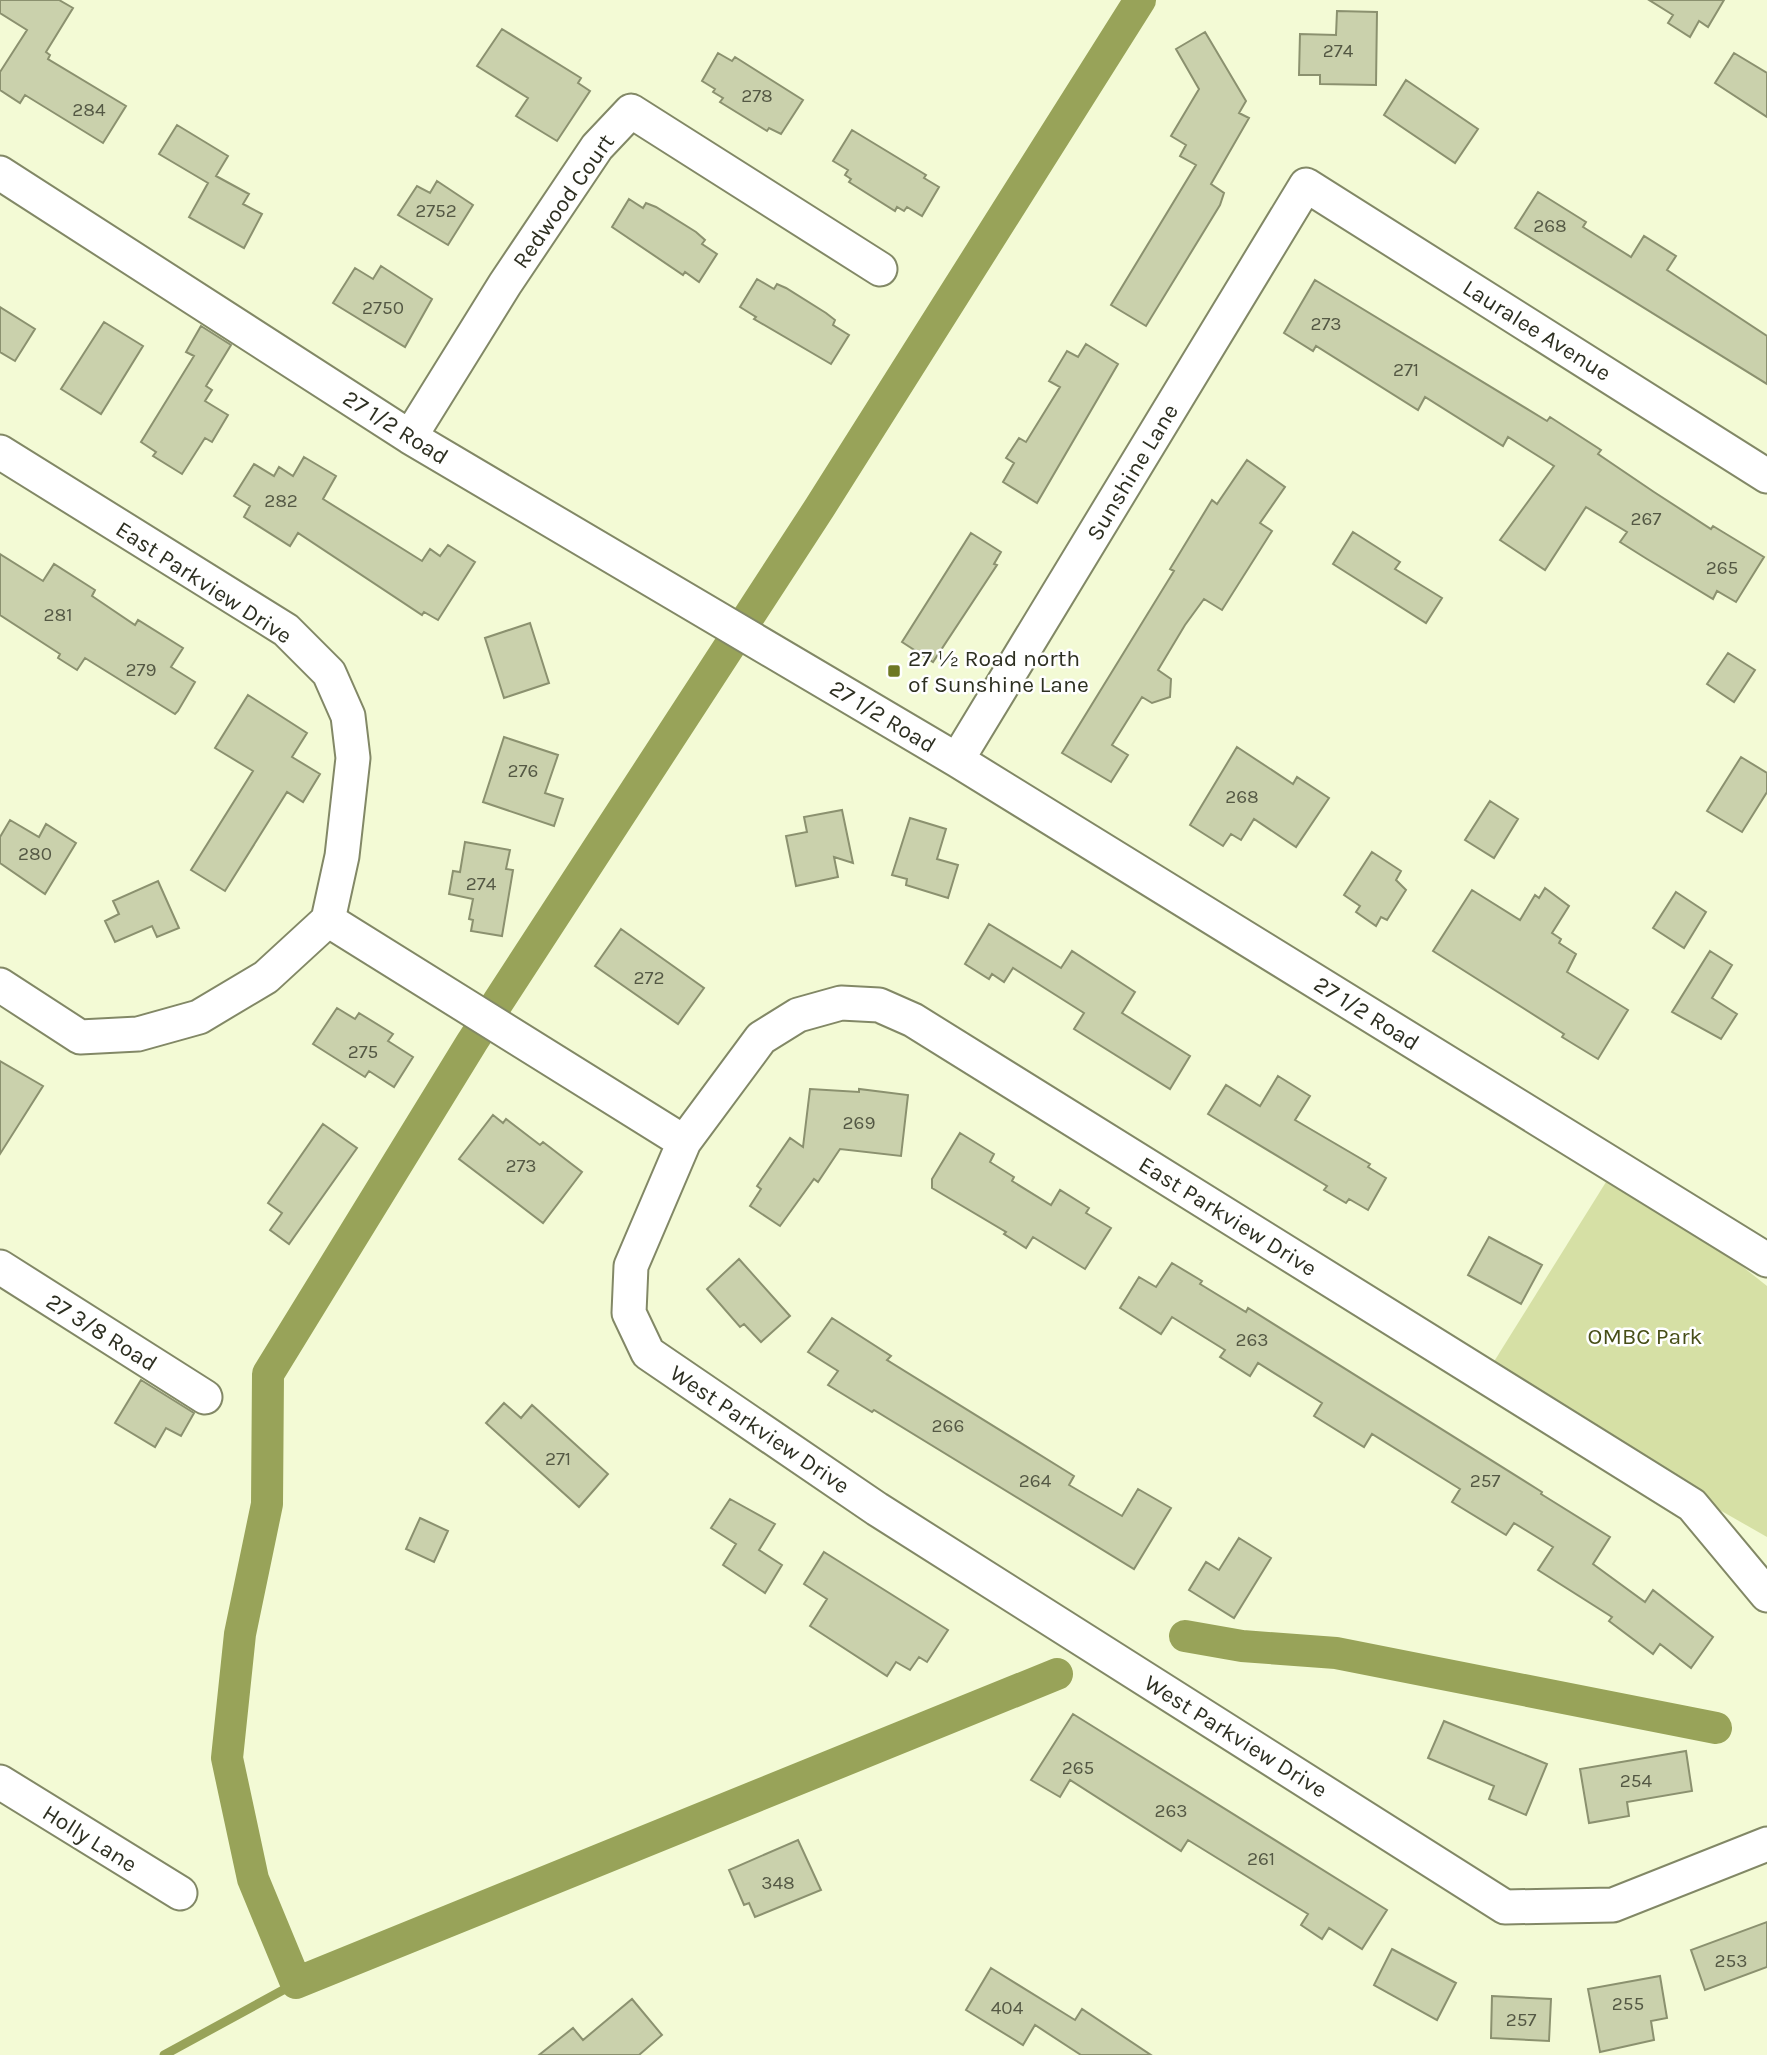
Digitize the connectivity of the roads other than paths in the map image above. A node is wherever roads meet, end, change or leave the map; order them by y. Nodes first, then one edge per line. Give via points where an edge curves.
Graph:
1 (0, 173) edge
2 (1306, 185) joint
3 (880, 269) dead end
4 (410, 437) junction
5 (0, 452) edge
6 (1767, 476) edge
7 (957, 760) junction
8 (328, 920) junction
9 (0, 985) edge
10 (684, 1142) junction
11 (1767, 1259) edge
12 (0, 1267) edge
13 (205, 1397) dead end
14 (1767, 1595) edge
15 (0, 1782) edge
16 (1767, 1844) edge
17 (180, 1893) dead end

1 - 4 street, 27 1/2 Road
2 - 6 street, Lauralee Avenue
2 - 7 street, Sunshine Lane
3 - 4 street, Redwood Court via 631,111 597,147
4 - 7 street, 27 1/2 Road
5 - 8 street, East Parkview Drive via 286,630 329,673 348,716 353,758 342,856
7 - 11 street, 27 1/2 Road
8 - 9 street via 266,977 200,1017 138,1034 80,1037
8 - 10 street
10 - 14 street, East Parkview Drive via 761,1038 798,1015 841,1003 879,1005 913,1020 1692,1505
10 - 16 street, West Parkview Drive via 631,1266 629,1313 648,1353 877,1509 1505,1907 1613,1905
12 - 13 street, 27 3/8 Road
15 - 17 street, Holly Lane

